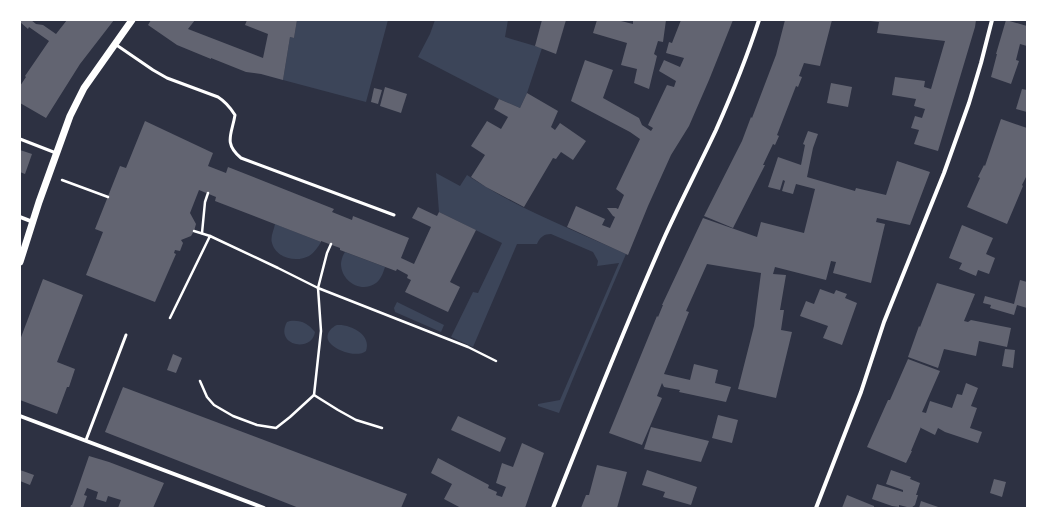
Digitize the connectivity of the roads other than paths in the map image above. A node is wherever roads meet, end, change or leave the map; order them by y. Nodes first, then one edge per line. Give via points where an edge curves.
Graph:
1 (132, 20) edge
2 (759, 20) edge
3 (992, 20) edge
4 (115, 44) junction
5 (20, 139) edge
6 (56, 153) junction
7 (394, 215) dead end
8 (20, 217) edge
9 (33, 222) junction
10 (20, 262) edge
11 (126, 335) dead end
12 (20, 416) edge
13 (86, 440) junction
14 (264, 508) edge
15 (553, 508) edge
16 (816, 508) edge

1 - 4 street
2 - 15 street via 716,130 642,288
3 - 16 street via 969,103 884,322 861,392
4 - 6 street via 84,88
4 - 7 lane via 166,78 225,101 235,115 230,145 241,158
5 - 6 lane
6 - 9 street
8 - 9 street
9 - 10 street
11 - 13 lane
12 - 13 street
13 - 14 street

